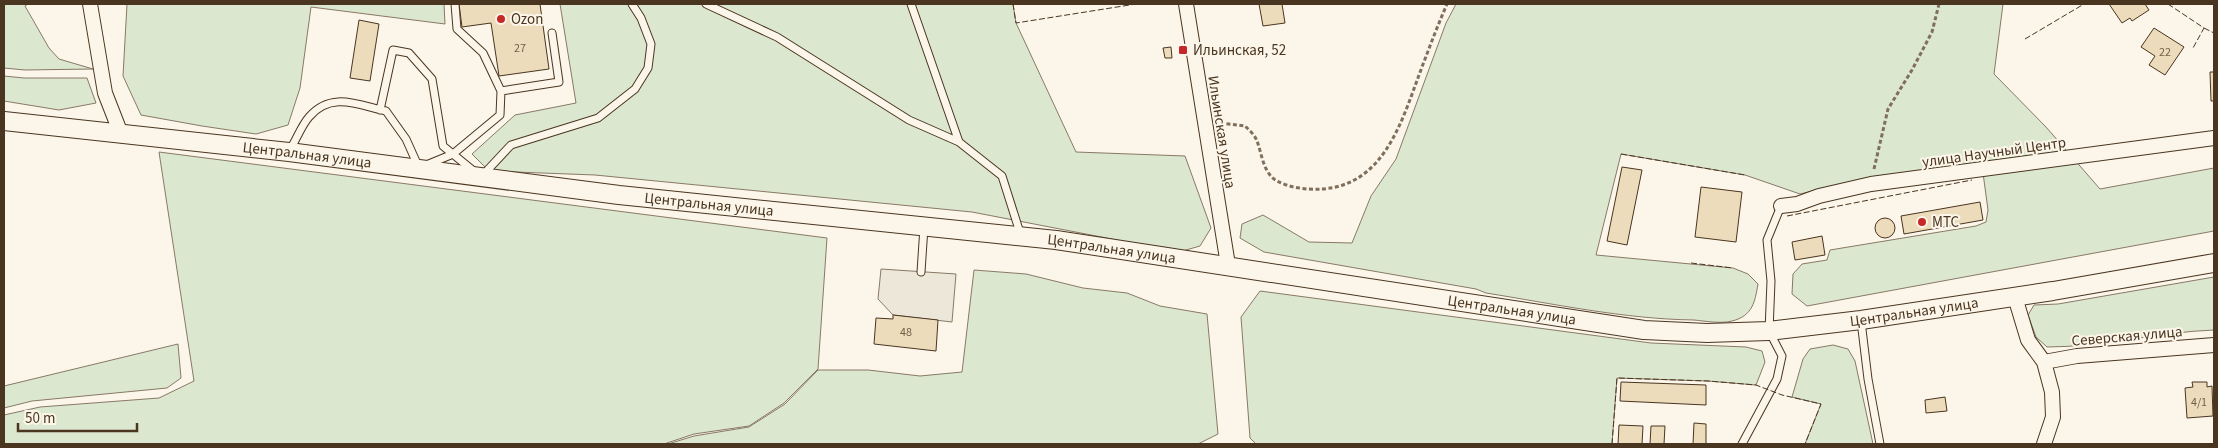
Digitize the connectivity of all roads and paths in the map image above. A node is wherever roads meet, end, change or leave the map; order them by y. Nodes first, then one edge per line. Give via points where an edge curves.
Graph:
1 (90, 4) edge
2 (455, 4) edge
3 (632, 4) edge
4 (706, 4) edge
5 (911, 4) edge
6 (1186, 4) edge
7 (1447, 4) edge
8 (1939, 4) edge
9 (552, 33) dead end
10 (501, 91) junction
11 (380, 110) junction
12 (4, 121) edge
13 (1204, 122) junction
14 (120, 134) junction
15 (2214, 138) edge
16 (959, 142) junction
17 (289, 152) junction
18 (454, 154) junction
19 (419, 168) junction
20 (481, 177) junction
21 (1871, 184) junction
22 (1780, 206) joint
23 (924, 226) junction
24 (1022, 236) junction
25 (2214, 263) edge
26 (1228, 265) junction
27 (921, 272) dead end
28 (2015, 296) junction
29 (1861, 320) junction
30 (1769, 331) junction
31 (2214, 344) edge
32 (2044, 362) junction
33 (1742, 444) edge
34 (1880, 444) edge
35 (2044, 444) edge

1 - 14 street via 105,93
2 - 10 lane via 457,29 483,54
3 - 20 lane via 651,44 648,68 635,89 598,118 511,145
4 - 16 lane via 778,37 908,120
5 - 16 lane
6 - 13 street, Ильинская улица
7 - 13 path via 1400,126 1383,156 1352,182 1339,188 1290,186 1276,180 1265,168 1256,138 1245,126
8 - 21 path via 1932,32 1888,109
9 - 10 lane via 559,82
10 - 18 lane via 500,115
11 - 17 lane via 350,102 326,102 309,117
11 - 18 lane via 393,50 409,54 432,79 443,146
11 - 19 lane via 386,111 406,139
12 - 14 street, Центральная улица
13 - 26 street, Ильинская улица
14 - 17 street, Центральная улица
15 - 21 street, улица Научный Центр
16 - 24 lane via 1002,176
17 - 19 street, Центральная улица
18 - 19 lane
18 - 20 lane
19 - 20 street, Центральная улица
20 - 23 street, Центральная улица
21 - 22 street, улица Научный Центр
22 - 30 lane via 1767,240 1771,281
23 - 24 street, Центральная улица
23 - 27 lane
24 - 26 street, Центральная улица
25 - 28 street, Центральная улица
26 - 30 street, Центральная улица via 1644,330 1707,334
28 - 29 street, Центральная улица
28 - 32 street via 2028,340
29 - 30 street, Центральная улица
29 - 34 lane
30 - 33 lane via 1782,356 1776,379
31 - 32 street, Северская улица
32 - 35 street via 2052,392 2053,417

